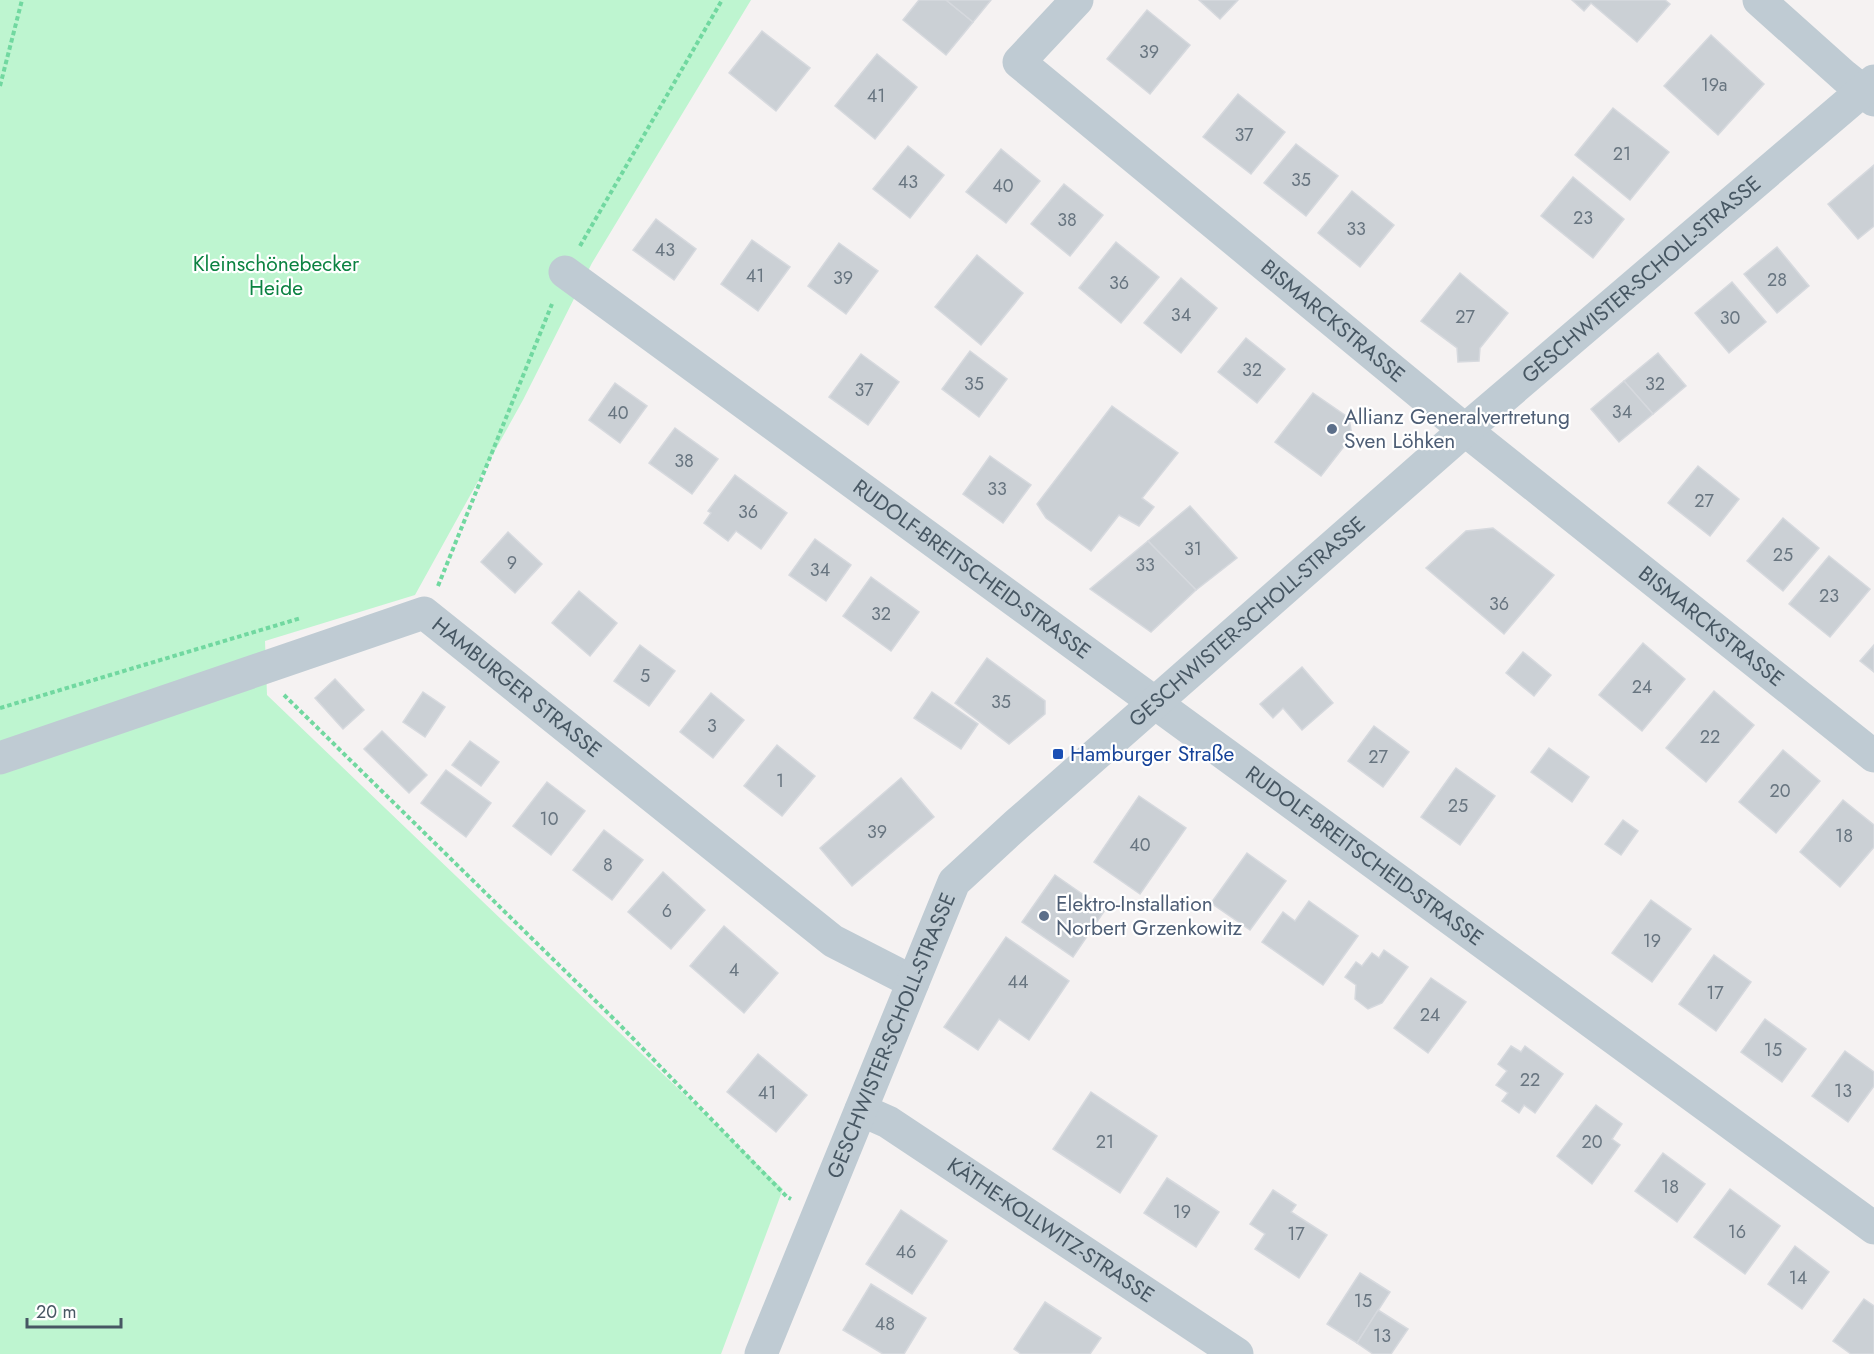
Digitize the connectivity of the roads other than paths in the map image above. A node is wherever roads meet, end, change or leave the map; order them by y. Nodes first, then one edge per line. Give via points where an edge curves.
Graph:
1 (1077, 0) edge
2 (1759, 0) edge
3 (1870, 91) edge
4 (565, 272) road end
5 (1465, 430) junction
6 (1155, 702) junction
7 (1874, 756) edge
8 (0, 758) edge
9 (913, 982) junction
10 (861, 1110) junction
11 (1874, 1228) edge
12 (761, 1354) edge
13 (1237, 1354) edge

1 - 5 street, BISMARCKSTRASSE via 1020,63
2 - 3 street
3 - 5 street, GESCHWISTER-SCHOLL-STRASSE
4 - 6 street, RUDOLF-BREITSCHEID-STRASSE
5 - 6 street, GESCHWISTER-SCHOLL-STRASSE
5 - 7 street, BISMARCKSTRASSE
6 - 9 street, GESCHWISTER-SCHOLL-STRASSE via 954,882
6 - 11 street, RUDOLF-BREITSCHEID-STRASSE
8 - 9 street, HAMBURGER STRASSE via 424,613 833,942
9 - 10 street, GESCHWISTER-SCHOLL-STRASSE
10 - 12 street, GESCHWISTER-SCHOLL-STRASSE
10 - 13 street, KÄTHE-KOLLWITZ-STRASSE via 888,1122

